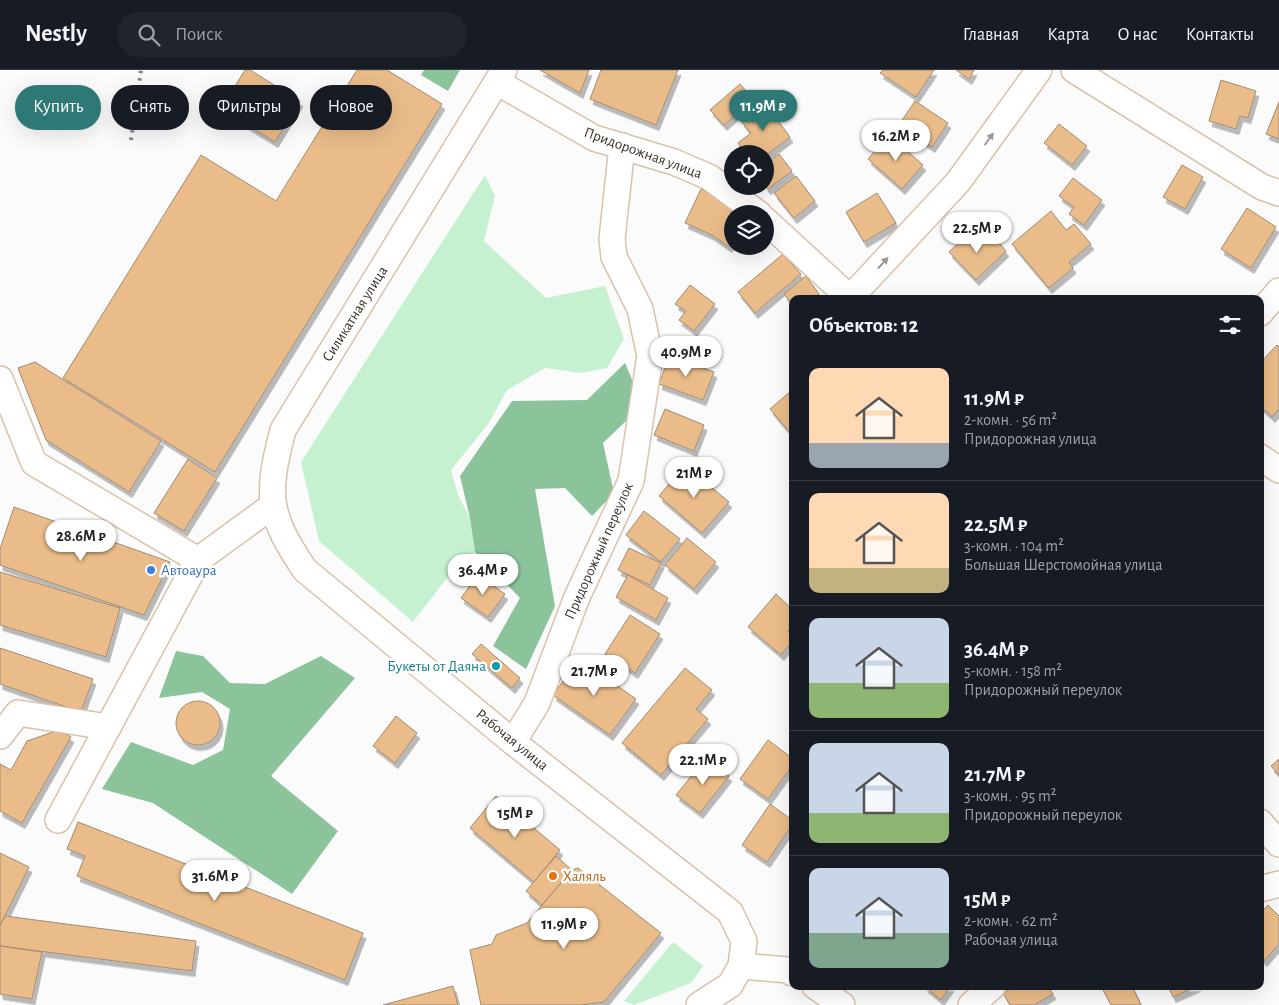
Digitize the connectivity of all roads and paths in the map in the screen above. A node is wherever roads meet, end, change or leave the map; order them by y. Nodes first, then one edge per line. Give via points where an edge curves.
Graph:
1 (1039, 70) edge
2 (1074, 70) edge
3 (501, 76) edge
4 (622, 146) junction
5 (1279, 192) edge
6 (747, 205) edge
7 (774, 228) edge
8 (1279, 291) edge
9 (847, 295) edge
10 (853, 295) edge
11 (1264, 308) edge
12 (0, 380) edge
13 (1264, 460) edge
14 (1279, 470) edge
15 (272, 506) junction
16 (198, 560) junction
17 (305, 570) joint
18 (108, 726) junction
19 (0, 736) edge
20 (513, 742) junction
21 (58, 820) dead end
22 (1264, 827) edge
23 (1279, 844) edge
24 (1279, 884) edge
25 (1264, 888) edge
26 (741, 966) junction
27 (789, 970) edge
28 (821, 990) edge
29 (988, 990) edge
30 (699, 1005) edge
31 (842, 1005) edge
32 (971, 1005) edge

10 -> 1 street via 958,182
2 - 5 street via 1262,187
3 - 4 street, Придорожная улица via 574,128
3 - 15 street, Силикатная улица via 283,430 273,470
4 - 6 street, Придорожная улица via 709,177
4 - 20 street, Придорожный переулок via 612,238 614,257 640,309 650,356 631,481 578,597 537,703
7 - 9 street
8 - 11 street
12 - 16 street via 34,463
13 - 14 street
15 - 16 street
15 - 17 street, Силикатная улица via 286,542
16 - 18 street
17 - 20 street, Рабочая улица
18 - 19 street via 18,714
18 - 21 street
20 - 26 street, Рабочая улица via 730,912 744,941
22 - 23 street
24 - 25 street
26 - 27 street
26 - 30 street via 730,985
28 - 31 street
29 - 32 street

